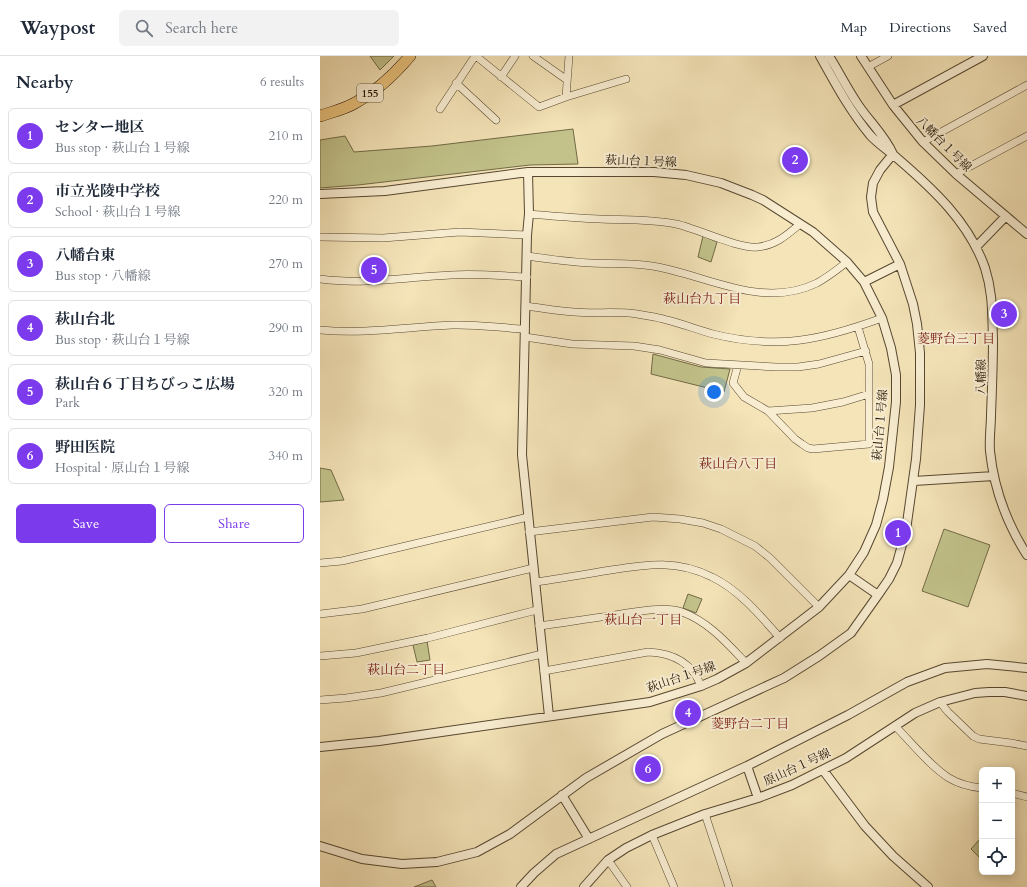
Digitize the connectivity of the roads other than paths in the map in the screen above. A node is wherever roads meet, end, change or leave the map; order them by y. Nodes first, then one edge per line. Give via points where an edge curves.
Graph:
1 (410, 56) edge
2 (475, 56) edge
3 (515, 56) edge
4 (533, 56) edge
5 (570, 56) edge
6 (820, 56) edge
7 (829, 56) edge
8 (861, 56) edge
9 (888, 56) edge
10 (983, 56) edge
11 (868, 67) junction
12 (501, 77) junction
13 (626, 79) dead end
14 (567, 80) junction
15 (456, 83) junction
16 (1027, 84) edge
17 (566, 96) junction
18 (893, 106) junction
19 (440, 108) dead end
20 (320, 116) edge
21 (496, 120) dead end
22 (1027, 136) edge
23 (923, 142) junction
24 (893, 154) junction
25 (528, 172) junction
26 (956, 174) junction
27 (320, 194) edge
28 (529, 214) junction
29 (1006, 216) junction
30 (800, 224) junction
31 (1027, 234) edge
32 (527, 235) junction
33 (320, 236) edge
34 (976, 247) junction
35 (527, 256) junction
36 (847, 262) junction
37 (900, 264) junction
38 (527, 277) junction
39 (320, 279) edge
40 (864, 282) junction
41 (526, 306) junction
42 (882, 318) junction
43 (858, 327) junction
44 (320, 330) edge
45 (525, 333) junction
46 (866, 351) junction
47 (738, 364) junction
48 (869, 394) junction
49 (768, 411) junction
50 (994, 476) junction
51 (914, 481) junction
52 (528, 517) junction
53 (529, 532) junction
54 (1027, 555) edge
55 (320, 563) edge
56 (533, 568) junction
57 (849, 575) junction
58 (535, 582) junction
59 (878, 595) junction
60 (819, 607) junction
61 (537, 610) junction
62 (320, 614) edge
63 (539, 626) junction
64 (780, 638) junction
65 (542, 654) junction
66 (320, 656) edge
67 (746, 663) junction
68 (1027, 668) edge
69 (544, 671) junction
70 (701, 686) junction
71 (1027, 696) edge
72 (320, 700) edge
73 (940, 702) junction
74 (549, 716) junction
75 (895, 726) junction
76 (1027, 746) edge
77 (320, 747) edge
78 (747, 766) junction
79 (823, 770) junction
80 (979, 788) edge
81 (1015, 794) edge
82 (562, 795) junction
83 (1027, 797) edge
84 (758, 798) junction
85 (705, 814) junction
86 (652, 835) junction
87 (589, 839) junction
88 (320, 846) edge
89 (608, 860) junction
90 (521, 887) edge
91 (584, 887) edge
92 (627, 887) edge
93 (674, 887) edge
94 (729, 887) edge
95 (928, 887) edge

1 - 20 highway, 155 via 387,81 367,96
2 - 12 street
2 - 15 street
3 - 12 street
4 - 14 street
5 - 14 street
6 - 24 street, 八幡線 via 846,102 870,135
7 - 24 street, 八幡線 via 859,105 888,142
8 - 11 street, 八幡台１号線
9 - 11 street
10 - 18 street
11 - 18 street, 八幡台１号線
12 - 17 street via 539,107
13 - 17 street
14 - 17 street
15 - 19 street
15 - 21 street
16 - 23 street
18 - 23 street, 八幡台１号線
22 - 26 street
23 - 26 street, 八幡台１号線
24 - 34 street, 八幡線 via 948,207 965,227
24 - 37 street via 873,183 871,197 873,212
25 - 27 street, 萩山台１号線 via 385,191
25 - 28 street
25 - 30 street, 萩山台１号線 via 654,172 686,175 721,183 752,195
26 - 29 street, 八幡台１号線
28 - 30 street via 634,219 676,224 749,247 779,241
28 - 32 street
29 - 31 street, 八幡台１号線
29 - 34 street
30 - 36 street, 萩山台１号線
32 - 33 street via 460,232 383,238
32 - 35 street
34 - 50 street, 八幡線 via 992,297 990,450
35 - 36 street via 568,262 650,266 761,293 797,290 817,283
35 - 38 street
36 - 40 street, 萩山台１号線
37 - 40 street
37 - 51 street via 913,304 920,353 920,405
38 - 39 street via 477,274 386,280
38 - 41 street
40 - 42 street, 萩山台１号線
41 - 43 street via 574,312 635,314 667,320 714,334 762,342 812,339
41 - 45 street
42 - 43 street
42 - 57 street, 萩山台１号線 via 896,376 889,467 876,525 864,552
43 - 46 street
44 - 45 street via 383,331 453,325
45 - 47 street via 572,344 634,346 660,350 698,362
45 - 52 street via 522,454
46 - 47 street via 798,367
46 - 48 street via 869,364
47 - 49 street via 733,383 744,397
48 - 49 street via 812,408
48 - 49 street via 869,444 813,449 798,442
50 - 51 street
50 - 54 street, 八幡線 via 1002,509
51 - 59 street via 903,544 894,568
52 - 53 street
52 - 55 street via 342,561
53 - 56 street
53 - 60 street via 653,517 703,523 755,546
56 - 58 street
56 - 62 street via 362,609
57 - 59 street
57 - 60 street, 萩山台１号線
58 - 61 street
58 - 64 street via 649,564 669,564 692,569 712,576 727,586 754,609
59 - 82 street via 851,633 819,656 784,678 662,734 586,778
60 - 64 street, 萩山台１号線
61 - 63 street
61 - 66 street via 421,640 356,653
63 - 65 street
63 - 67 street via 643,610 680,611 703,622 718,633
64 - 67 street, 萩山台１号線
65 - 69 street
65 - 72 street via 381,693
67 - 70 street, 萩山台１号線
68 - 78 street via 988,664 946,668 907,682 848,716
69 - 70 street via 648,652 668,654 688,666 698,677
69 - 74 street
70 - 74 street, 萩山台１号線 via 650,702
71 - 73 street, 原山台１号線 via 989,692
73 - 75 street, 原山台１号線 via 915,713
73 - 76 street via 973,736
74 - 77 street, 萩山台１号線
75 - 79 street, 原山台１号線
75 - 80 street via 950,778
78 - 84 street
78 - 87 street
79 - 84 street, 原山台１号線
79 - 95 street via 865,826 893,856
81 - 83 street
82 - 87 street
82 - 88 street via 510,834 477,852 437,862 402,864 362,859
84 - 85 street, 原山台１号線
85 - 86 street, 原山台１号線
85 - 94 street
86 - 89 street, 原山台１号線
86 - 93 street
87 - 90 street via 556,854
89 - 91 street, 原山台１号線
89 - 92 street

